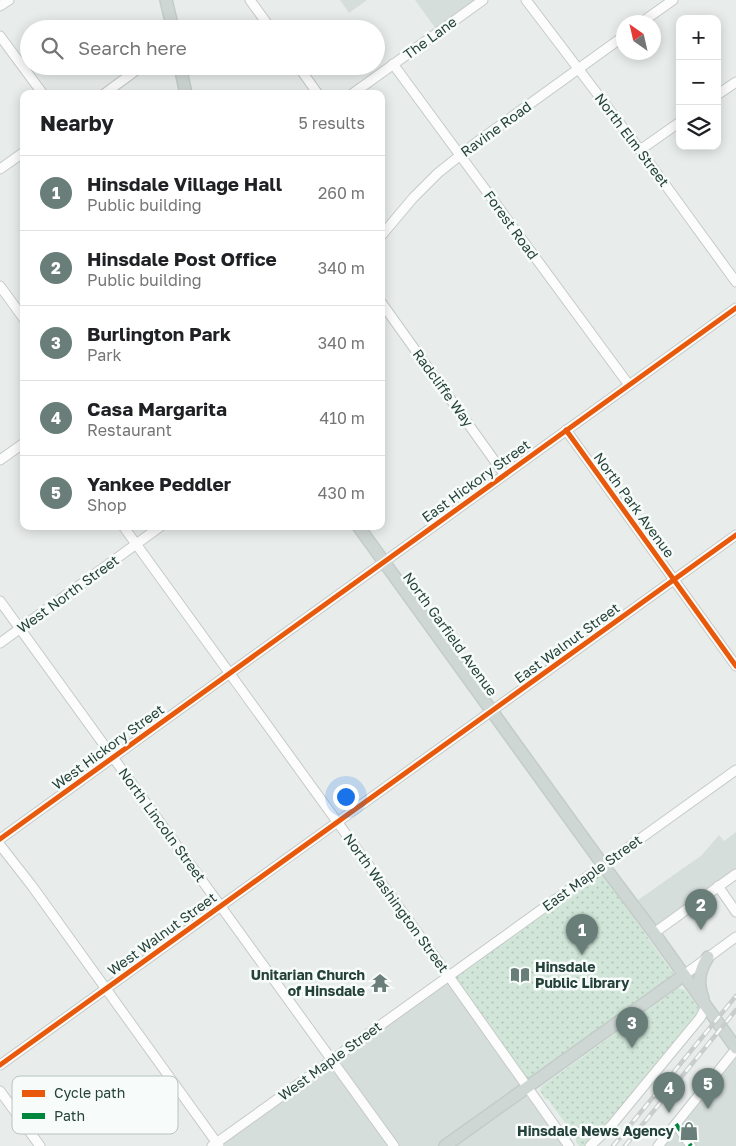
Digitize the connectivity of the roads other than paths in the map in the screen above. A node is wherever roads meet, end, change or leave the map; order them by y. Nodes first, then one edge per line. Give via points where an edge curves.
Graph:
1 (9, 0) edge
2 (166, 0) edge
3 (250, 0) edge
4 (483, 0) edge
5 (526, 0) edge
6 (673, 0) edge
7 (0, 6) edge
8 (652, 15) edge
9 (170, 20) edge
10 (264, 20) edge
11 (0, 36) edge
12 (616, 42) edge
13 (20, 63) edge
14 (393, 64) junction
15 (579, 69) junction
16 (385, 70) edge
17 (29, 75) edge
18 (130, 75) edge
19 (182, 75) edge
20 (304, 75) edge
21 (378, 75) edge
22 (736, 82) edge
23 (40, 90) edge
24 (109, 90) edge
25 (185, 90) edge
26 (315, 90) edge
27 (357, 90) edge
28 (721, 92) edge
29 (676, 125) edge
30 (640, 150) junction
31 (20, 155) edge
32 (460, 156) junction
33 (0, 169) edge
34 (385, 231) edge
35 (736, 282) edge
36 (0, 286) edge
37 (385, 308) edge
38 (736, 308) edge
39 (20, 314) edge
40 (629, 385) junction
41 (566, 430) junction
42 (20, 446) edge
43 (0, 460) edge
44 (504, 474) junction
45 (126, 530) edge
46 (155, 530) edge
47 (361, 530) edge
48 (736, 535) edge
49 (136, 544) junction
50 (384, 562) junction
51 (674, 580) junction
52 (0, 602) edge
53 (20, 629) junction
54 (0, 643) edge
55 (736, 666) edge
56 (229, 673) junction
57 (492, 711) junction
58 (113, 757) junction
59 (736, 770) edge
60 (338, 822) junction
61 (0, 838) edge
62 (0, 846) edge
63 (603, 865) junction
64 (736, 874) edge
65 (718, 886) junction
66 (220, 906) junction
67 (736, 912) edge
68 (654, 932) junction
69 (736, 937) edge
70 (708, 957) junction
71 (684, 975) junction
72 (449, 976) junction
73 (106, 989) junction
74 (706, 1007) junction
75 (736, 1048) edge
76 (331, 1060) junction
77 (0, 1065) edge
78 (167, 1076) edge
79 (527, 1087) junction
80 (0, 1091) edge
81 (178, 1091) edge
82 (12, 1108) edge
83 (676, 1124) junction
84 (31, 1134) edge
85 (216, 1145) edge
86 (40, 1146) edge
87 (394, 1146) edge
88 (445, 1146) edge
89 (569, 1146) edge
90 (590, 1146) edge
91 (658, 1146) edge
92 (691, 1146) edge

1 - 7 street
2 - 9 main road
3 - 10 street
4 - 14 street, The Lane
5 - 15 street, North Elm Street
6 - 8 street
11 - 13 street
12 - 15 street, Ravine Road
14 - 16 street, The Lane
14 - 32 street, Forest Road
15 - 30 street, North Elm Street
15 - 32 street, Ravine Road
17 - 23 street
18 - 24 street
19 - 25 main road
20 - 26 street
21 - 27 street, The Lane
22 - 28 street
29 - 30 street
30 - 35 street, North Elm Street
31 - 33 street
32 - 34 street, Ravine Road via 426,185
32 - 40 street, Forest Road
36 - 39 street
37 - 44 street, Radcliffe Way
38 - 40 street, East Hickory Street
40 - 41 street, East Hickory Street
41 - 44 street, East Hickory Street
41 - 51 street, North Park Avenue
42 - 43 street
44 - 50 street, East Hickory Street
45 - 49 street, North Washington Street
46 - 49 street, West North Street
47 - 50 main road, North Garfield Avenue
48 - 51 street, East Walnut Street
49 - 53 street, West North Street
49 - 56 street, North Washington Street
50 - 56 street, East Hickory Street
50 - 57 main road, North Garfield Avenue
51 - 55 street, North Park Avenue
51 - 57 street, East Walnut Street
52 - 53 street, North Lincoln Street
53 - 54 street, West North Street
53 - 58 street, North Lincoln Street
56 - 58 street, West Hickory Street
56 - 60 street, North Washington Street
57 - 60 street, East Walnut Street
57 - 63 main road, North Garfield Avenue
58 - 61 street, West Hickory Street
58 - 66 street, North Lincoln Street
59 - 63 street, East Maple Street
60 - 66 street, West Walnut Street
60 - 72 street, North Washington Street
62 - 73 street
63 - 68 main road, North Garfield Avenue
63 - 72 street, East Maple Street
64 - 65 street
65 - 67 street
65 - 68 street
66 - 73 street, West Walnut Street
66 - 76 street, North Lincoln Street
68 - 71 main road, North Garfield Avenue
69 - 70 street
70 - 71 street
70 - 74 main road via 699,980
71 - 74 main road, North Garfield Avenue
71 - 79 main road
72 - 76 street, West Maple Street
72 - 79 street, North Washington Street
73 - 77 street, West Walnut Street
73 - 78 street
74 - 75 main road, North Garfield Avenue
74 - 90 street via 611,1126
75 - 83 street
76 - 85 street, West Maple Street
76 - 87 street, North Lincoln Street
79 - 88 main road
79 - 89 street, North Washington Street
80 - 82 street
81 - 85 street
83 - 91 street
83 - 92 street
84 - 86 street

